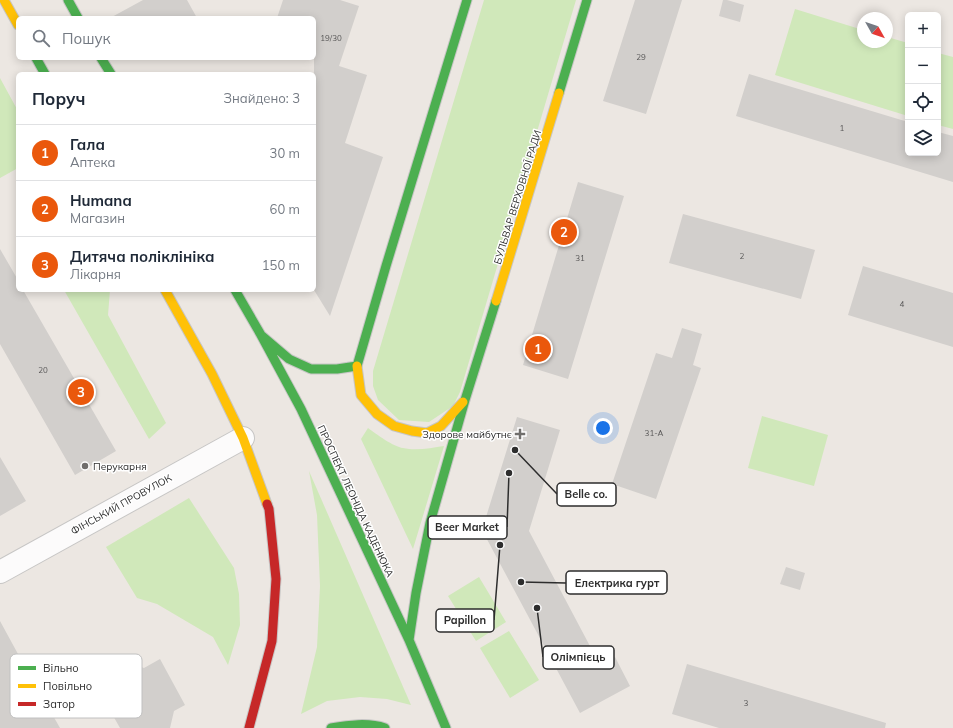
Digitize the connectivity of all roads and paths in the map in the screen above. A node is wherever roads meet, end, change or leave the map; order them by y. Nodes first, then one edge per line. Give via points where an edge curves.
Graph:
1 (4, 0) edge
2 (68, 0) edge
3 (467, 0) edge
4 (587, 0) edge
5 (77, 16) edge
6 (16, 21) edge
7 (37, 60) edge
8 (103, 60) edge
9 (44, 72) edge
10 (110, 72) edge
11 (166, 292) edge
12 (236, 292) edge
13 (261, 335) junction
14 (357, 366) junction
15 (465, 400) junction
16 (243, 438) junction
17 (0, 572) edge
18 (409, 640) junction
19 (249, 728) edge
20 (331, 728) edge
21 (385, 728) edge
22 (446, 728) edge

1 - 6 main road
2 - 5 main road
3 - 14 main road, БУЛЬВАР ВЕРХОВНОЇ РАДИ
4 - 15 main road, БУЛЬВАР ВЕРХОВНОЇ РАДИ
7 - 9 main road
8 - 10 main road
11 - 16 main road via 212,374
12 - 13 main road, ПРОСПЕКТ ЛЕОНІДА КАДЕНЮКА
13 - 14 main road via 289,359 311,369
13 - 18 main road, ПРОСПЕКТ ЛЕОНІДА КАДЕНЮКА via 301,409
14 - 15 main road, БУЛЬВАР ВЕРХОВНОЇ РАДИ via 361,395 377,414 394,426 427,433 441,426
15 - 18 main road, БУЛЬВАР ВЕРХОВНОЇ РАДИ via 430,523
16 - 17 street, ФІНСЬКИЙ ПРОВУЛОК
16 - 19 main road via 269,509 276,579 272,641
18 - 22 main road, ПРОСПЕКТ ЛЕОНІДА КАДЕНЮКА
20 - 21 main road via 377,725

